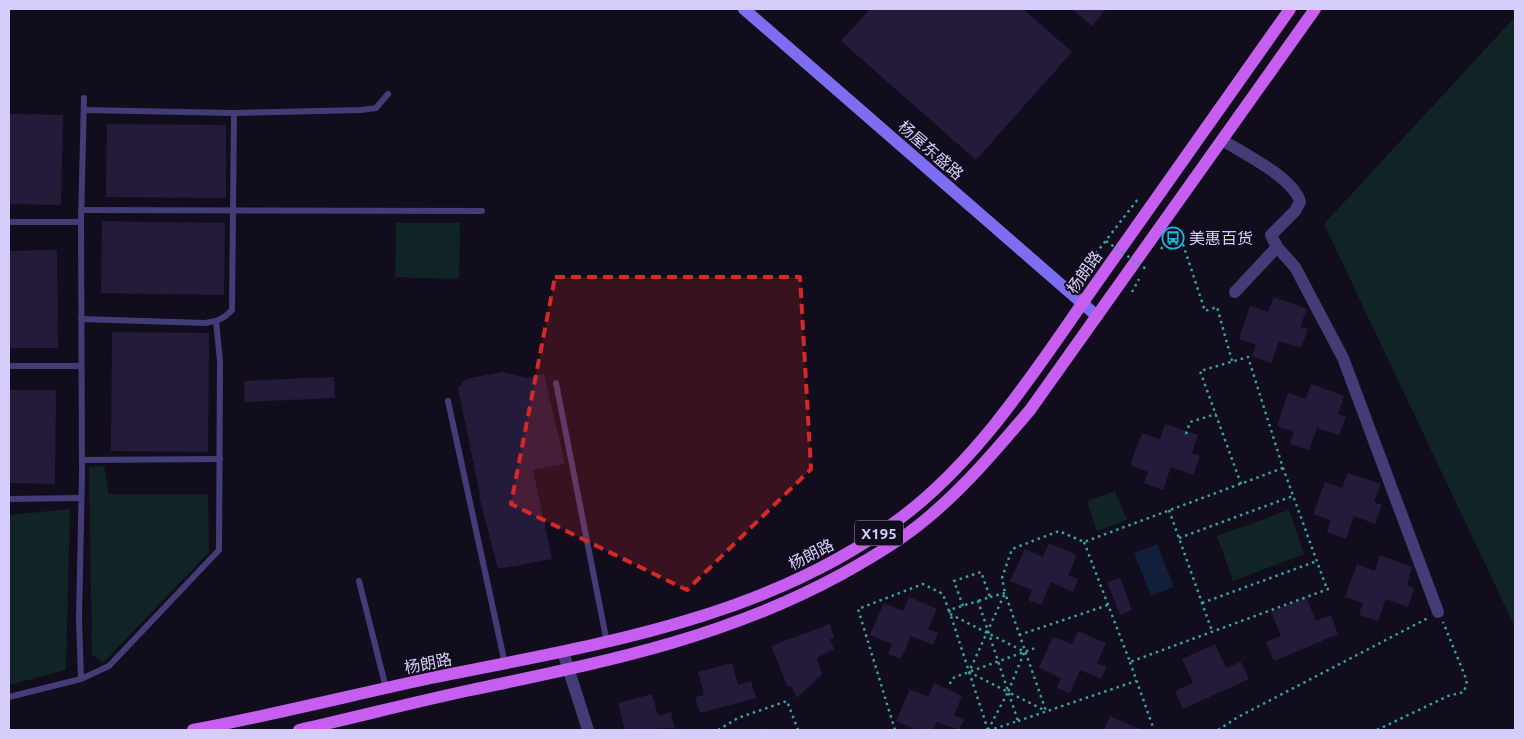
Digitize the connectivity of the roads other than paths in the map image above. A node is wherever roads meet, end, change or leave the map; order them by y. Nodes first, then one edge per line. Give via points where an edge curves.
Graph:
1 (744, 9) edge
2 (1290, 9) edge
3 (1315, 9) edge
4 (388, 94) dead end
5 (84, 98) dead end
6 (84, 110) junction
7 (234, 113) junction
8 (1222, 140) junction
9 (81, 210) junction
10 (234, 210) junction
11 (482, 211) dead end
12 (9, 222) edge
13 (81, 222) junction
14 (1277, 247) junction
15 (1235, 292) dead end
16 (1082, 304) junction
17 (1097, 316) junction
18 (81, 319) junction
19 (216, 322) junction
20 (9, 366) edge
21 (81, 366) junction
22 (556, 383) dead end
23 (448, 401) dead end
24 (220, 459) junction
25 (82, 460) junction
26 (9, 498) edge
27 (82, 498) junction
28 (359, 581) dead end
29 (1438, 612) road end
30 (607, 642) junction
31 (563, 652) junction
32 (505, 664) junction
33 (569, 670) junction
34 (82, 679) junction
35 (386, 688) junction
36 (9, 697) edge
37 (193, 730) edge
38 (299, 730) edge
39 (588, 730) edge

1 - 16 street, 杨屋东盛路
2 - 16 main road, 杨朗路 / X195
3 - 8 main road, 杨朗路 / X195
4 - 7 lane via 376,108 361,110
5 - 6 lane
6 - 7 lane
6 - 9 lane
7 - 10 lane
8 - 14 street via 1264,166 1298,193 1300,202 1295,211 1271,235
8 - 17 main road, 杨朗路 / X195
9 - 10 lane
9 - 13 lane
10 - 11 lane
10 - 19 lane via 232,310
12 - 13 lane
13 - 18 lane
14 - 15 street
14 - 29 street via 1295,267 1343,358
16 - 17 street, 杨屋东盛路
16 - 30 main road, 杨朗路 / X195 via 993,424 934,490 902,517 857,548 790,583 715,612
17 - 33 main road, 杨朗路 / X195 via 1030,410 985,463 951,498 895,542 820,586 716,631
18 - 19 lane
18 - 21 lane
19 - 24 lane via 220,361
20 - 21 lane
21 - 25 lane
22 - 30 lane
23 - 32 lane
24 - 25 lane
24 - 34 lane via 219,550 108,666
25 - 27 lane
26 - 27 lane
27 - 34 lane via 79,619
28 - 35 lane
30 - 31 main road, 杨朗路 / X195
31 - 32 main road, 杨朗路 / X195
31 - 33 street
32 - 35 main road, 杨朗路 / X195
33 - 38 main road, 杨朗路 / X195
33 - 39 street
34 - 36 lane
35 - 37 main road, 杨朗路 / X195

